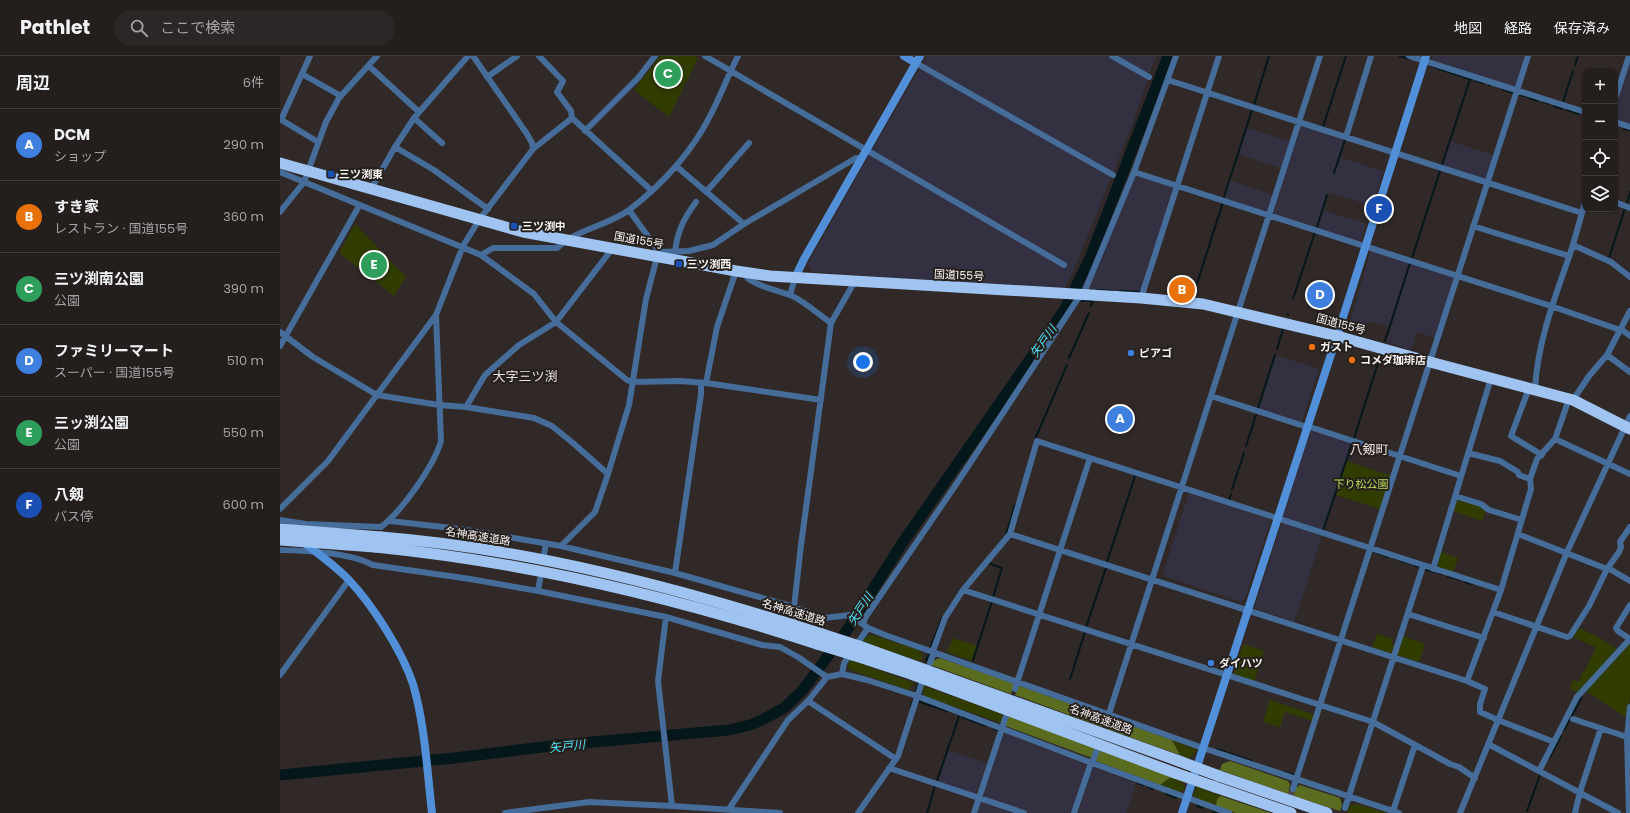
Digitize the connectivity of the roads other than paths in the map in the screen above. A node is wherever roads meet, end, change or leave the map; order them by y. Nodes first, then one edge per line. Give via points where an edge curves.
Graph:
1 (310, 56) edge
2 (376, 56) edge
3 (468, 56) edge
4 (473, 56) edge
5 (517, 56) edge
6 (539, 56) edge
7 (655, 56) edge
8 (705, 56) edge
9 (738, 56) edge
10 (904, 56) edge
11 (1112, 56) edge
12 (1176, 56) edge
13 (1219, 56) edge
14 (1320, 56) edge
15 (1371, 56) edge
16 (1408, 56) edge
17 (1528, 56) edge
18 (1629, 56) edge
19 (1425, 58) edge
20 (918, 60) edge
21 (369, 66) junction
22 (730, 71) junction
23 (302, 74) junction
24 (487, 77) junction
25 (1149, 77) dead end
26 (1168, 80) junction
27 (1517, 90) junction
28 (1618, 90) edge
29 (1208, 93) junction
30 (341, 96) junction
31 (1582, 111) edge
32 (419, 112) junction
33 (414, 118) junction
34 (572, 118) junction
35 (281, 120) edge
36 (1298, 122) junction
37 (1618, 123) edge
38 (1630, 126) edge
39 (586, 131) junction
40 (1346, 137) junction
41 (318, 142) junction
42 (442, 143) dead end
43 (748, 144) dead end
44 (395, 147) junction
45 (533, 149) junction
46 (866, 150) junction
47 (1395, 153) junction
48 (860, 159) junction
49 (280, 163) edge
50 (676, 166) junction
51 (308, 171) junction
52 (280, 172) edge
53 (1134, 172) junction
54 (1112, 175) dead end
55 (304, 182) junction
56 (1487, 183) junction
57 (1178, 186) junction
58 (371, 189) junction
59 (652, 191) junction
60 (706, 192) junction
61 (696, 202) dead end
62 (1618, 203) edge
63 (359, 206) junction
64 (1630, 208) edge
65 (488, 209) junction
66 (629, 210) junction
67 (280, 212) edge
68 (1582, 214) joint
69 (1269, 215) junction
70 (479, 220) junction
71 (744, 224) junction
72 (1473, 226) junction
73 (565, 240) junction
74 (1573, 245) junction
75 (463, 246) junction
76 (1366, 246) junction
77 (612, 249) junction
78 (675, 252) junction
79 (482, 255) junction
80 (659, 255) junction
81 (1569, 256) junction
82 (1064, 265) dead end
83 (740, 271) junction
84 (1458, 275) junction
85 (1630, 275) edge
86 (795, 278) junction
87 (855, 281) junction
88 (790, 295) junction
89 (1082, 295) junction
90 (1141, 298) junction
91 (1551, 306) junction
92 (1238, 311) junction
93 (1630, 311) edge
94 (436, 315) junction
95 (556, 322) junction
96 (831, 323) junction
97 (1620, 330) junction
98 (280, 332) edge
99 (286, 336) junction
100 (1337, 336) junction
101 (1630, 336) edge
102 (280, 346) edge
103 (1607, 355) junction
104 (1430, 362) junction
105 (1630, 372) edge
106 (1491, 378) junction
107 (632, 382) junction
108 (704, 383) junction
109 (1532, 389) junction
110 (378, 395) junction
111 (1211, 396) junction
112 (821, 400) junction
113 (1571, 400) junction
114 (439, 406) junction
115 (466, 407) junction
116 (1628, 424) edge
117 (1307, 426) junction
118 (1555, 438) junction
119 (1468, 453) junction
120 (1542, 455) junction
121 (1400, 456) junction
122 (1090, 458) junction
123 (1608, 463) junction
124 (608, 474) junction
125 (1630, 474) edge
126 (1461, 476) junction
127 (1530, 479) junction
128 (1182, 488) junction
129 (1455, 496) junction
130 (280, 509) edge
131 (1277, 519) junction
132 (280, 520) edge
133 (1522, 520) junction
134 (390, 521) junction
135 (280, 525) edge
136 (1630, 527) edge
137 (280, 529) edge
138 (381, 532) junction
139 (1010, 534) junction
140 (1518, 534) junction
141 (280, 540) edge
142 (546, 544) junction
143 (561, 546) junction
144 (1370, 549) junction
145 (280, 550) edge
146 (1060, 550) junction
147 (316, 552) junction
148 (1567, 552) junction
149 (544, 555) dead end
150 (362, 559) junction
151 (1423, 566) junction
152 (1433, 569) junction
153 (1608, 569) junction
154 (674, 573) junction
155 (540, 579) dead end
156 (349, 580) junction
157 (1153, 580) junction
158 (1630, 581) edge
159 (963, 590) junction
160 (1501, 590) junction
161 (538, 591) junction
162 (1630, 605) edge
163 (797, 609) junction
164 (1248, 610) junction
165 (1493, 612) junction
166 (1408, 614) junction
167 (1039, 615) junction
168 (666, 617) junction
169 (796, 618) dead end
170 (864, 625) junction
171 (1536, 626) junction
172 (1484, 638) junction
173 (820, 639) junction
174 (1630, 639) edge
175 (783, 640) dead end
176 (1341, 640) junction
177 (1132, 645) junction
178 (780, 647) junction
179 (933, 652) junction
180 (1394, 657) junction
181 (930, 663) dead end
182 (842, 674) junction
183 (280, 675) edge
184 (826, 676) junction
185 (1227, 676) junction
186 (1467, 681) junction
187 (1018, 682) junction
188 (921, 685) dead end
189 (1015, 689) dead end
190 (917, 696) junction
191 (808, 702) junction
192 (1320, 706) junction
193 (1630, 708) edge
194 (1109, 715) junction
195 (1006, 716) dead end
196 (1573, 719) dead end
197 (1498, 720) junction
198 (1373, 722) junction
199 (1106, 723) dead end
200 (1002, 728) junction
201 (1601, 728) junction
202 (1627, 737) junction
203 (1554, 742) junction
204 (1488, 744) junction
205 (1415, 745) junction
206 (1204, 748) junction
207 (1097, 750) dead end
208 (896, 759) junction
209 (1092, 763) junction
210 (889, 768) junction
211 (1539, 771) junction
212 (1474, 778) junction
213 (1296, 779) junction
214 (1293, 789) tunnel mouth
215 (1580, 792) junction
216 (1349, 797) junction
217 (979, 798) junction
218 (1187, 798) junction
219 (672, 806) junction
220 (1345, 808) dead end
221 (729, 809) junction
222 (705, 811) edge
223 (1396, 812) edge
224 (432, 813) edge
225 (505, 813) edge
226 (780, 813) edge
227 (858, 813) edge
228 (974, 813) edge
229 (1024, 813) edge
230 (1074, 813) edge
231 (1182, 813) edge
232 (1229, 813) edge
233 (1291, 813) edge
234 (1327, 813) edge
235 (1460, 813) edge
236 (1575, 813) edge
237 (1618, 813) edge
238 (1629, 813) edge

1 - 23 street
2 - 21 street
3 - 32 street
4 - 24 street
5 - 24 street
6 - 34 street via 563,81 557,92 571,111
7 - 39 street via 638,78
8 - 22 street
9 - 22 street
10 - 20 street
11 - 25 street
12 - 26 street
13 - 29 street
14 - 36 street
15 - 40 street
16 - 19 street
17 - 27 street
18 - 28 street
19 - 27 street
19 - 47 street
20 - 46 street
20 - 54 street
21 - 30 street
21 - 32 street
22 - 46 street
22 - 50 street via 696,141
23 - 30 street
23 - 35 street
24 - 45 street via 527,134
26 - 29 street
26 - 53 street
27 - 31 street
27 - 56 street
29 - 36 street
29 - 57 street
30 - 41 street
32 - 33 street
33 - 42 street
33 - 44 street
34 - 39 street
34 - 45 street
35 - 41 street
36 - 40 street
36 - 69 street
37 - 38 street
39 - 59 street
40 - 47 street
41 - 51 street
43 - 60 street
44 - 58 street
44 - 65 street via 434,170
45 - 65 street
46 - 48 street
46 - 82 street
47 - 56 street
47 - 76 street
48 - 71 street via 856,158
48 - 86 street
49 - 51 highway, 国道155号
50 - 59 street
50 - 60 street
51 - 55 street
51 - 58 highway, 国道155号
52 - 55 street
53 - 57 street
53 - 89 street
55 - 63 street
55 - 67 street
56 - 68 street
56 - 72 street
57 - 69 street
57 - 90 street
58 - 70 highway, 国道155号
59 - 66 street
60 - 71 street
61 - 78 street via 680,226
62 - 64 street
63 - 75 street
63 - 99 street
65 - 70 street
66 - 73 street
66 - 80 street
68 - 74 street
69 - 76 street
69 - 92 street
70 - 73 highway, 国道155号
70 - 75 street
71 - 78 street via 713,245
72 - 81 street
72 - 84 street
73 - 77 highway, 国道155号
73 - 79 street via 557,248 493,248
74 - 81 street
74 - 85 street via 1611,262
75 - 79 street
75 - 94 street
76 - 84 street
76 - 100 street
77 - 80 highway, 国道155号
77 - 95 street
78 - 80 street
79 - 95 street via 534,294
80 - 83 highway, 国道155号
80 - 107 street via 646,300
81 - 91 street
83 - 86 highway, 国道155号
83 - 88 street via 760,285
83 - 108 street via 717,327
84 - 91 street
84 - 104 street
86 - 87 highway, 国道155号
86 - 88 street
87 - 89 highway, 国道155号
87 - 96 street
88 - 96 street
89 - 90 highway, 国道155号
89 - 170 street via 865,618
90 - 92 highway, 国道155号 via 1203,304
91 - 97 street
91 - 109 street
92 - 100 highway, 国道155号
92 - 111 street
93 - 97 street
94 - 110 street
94 - 114 street
95 - 107 street
95 - 115 street via 519,345 485,375
96 - 112 street
97 - 101 street
97 - 103 street
98 - 99 street
99 - 102 street
99 - 110 street via 313,357
100 - 104 highway, 国道155号
100 - 117 street
103 - 105 street
103 - 113 street
104 - 106 highway, 国道155号
104 - 121 street
106 - 109 highway, 国道155号
106 - 119 street
107 - 108 street
107 - 124 street via 629,405
108 - 112 street
108 - 154 street
109 - 113 highway, 国道155号
109 - 120 street via 1511,436
110 - 114 street
110 - 130 street via 328,461
111 - 117 street
111 - 128 street
112 - 163 street
113 - 116 highway, 国道155号
113 - 118 street
114 - 115 street
114 - 134 street via 441,441 438,452 427,472
115 - 124 street via 534,418 552,426
116 - 123 street
117 - 121 street
117 - 131 street
118 - 120 street
118 - 123 street
119 - 126 street
119 - 127 street via 1500,461 1519,475
120 - 127 street
121 - 126 street
121 - 144 street
122 - 128 street
122 - 139 street via 1037,441
122 - 146 street
123 - 125 street
123 - 148 street
124 - 143 street via 595,512
126 - 129 street
127 - 133 street via 1531,489
128 - 131 street
128 - 157 street
129 - 133 street
129 - 152 street
131 - 144 street
131 - 164 street
132 - 138 street
133 - 140 street
134 - 138 street
134 - 142 street via 460,529
135 - 147 street
136 - 153 street
137 - 138 highway, 名神高速道路, bridge
138 - 150 street
138 - 173 highway, 名神高速道路 via 518,556 686,593
139 - 146 street
139 - 159 street
140 - 148 street
140 - 160 street
141 - 173 highway, 名神高速道路, bridge via 375,547 501,564 591,582 684,604 767,628
142 - 143 street
142 - 149 street
143 - 154 street
144 - 151 street
144 - 176 street
145 - 147 street
146 - 157 street
146 - 167 street
147 - 150 street
147 - 156 street
148 - 153 street
148 - 171 street
150 - 161 street via 373,565
151 - 152 street
151 - 166 street
152 - 160 street
153 - 158 street
153 - 171 street via 1570,636
154 - 163 street
155 - 161 street
156 - 183 street
156 - 224 street via 388,633 404,662 412,684 426,758
157 - 164 street
157 - 177 street
159 - 167 street
159 - 179 street via 945,618
160 - 165 street
161 - 168 street
162 - 174 street via 1616,628
163 - 169 street
163 - 170 street via 824,618 850,615
164 - 176 street
164 - 185 street
165 - 171 street
165 - 172 street
166 - 172 street
166 - 180 street
167 - 177 street
167 - 187 street
168 - 178 street via 762,645
168 - 219 street via 658,681
170 - 179 street
170 - 182 street via 844,663
171 - 197 street
172 - 186 street
173 - 233 highway, 名神高速道路, bridge via 853,655 1215,788
173 - 234 highway, 名神高速道路, bridge via 859,646
174 - 203 street via 1577,697
175 - 178 street
176 - 180 street
176 - 192 street
177 - 185 street
177 - 194 street
178 - 184 street
179 - 181 street
179 - 187 street
180 - 186 street
180 - 198 street
182 - 184 street
182 - 190 street
184 - 191 street
185 - 192 street
185 - 206 street
186 - 197 street via 1485,689 1480,712
187 - 189 street
187 - 194 street
188 - 190 street
190 - 200 street
190 - 208 street
191 - 208 street
191 - 221 street via 788,720
192 - 198 street
192 - 213 street
193 - 202 street
194 - 199 street
194 - 206 street
195 - 200 street
196 - 201 street
197 - 203 street
197 - 204 street
198 - 205 street
198 - 216 street
200 - 209 street
200 - 217 street
201 - 202 street
201 - 215 street
202 - 238 street
203 - 211 street
204 - 211 street
204 - 212 street
205 - 212 street via 1459,767
205 - 223 street
206 - 213 street
206 - 218 street
207 - 209 street
208 - 210 street
209 - 218 street
209 - 230 street
210 - 217 street
210 - 227 street
211 - 215 street
212 - 235 street
213 - 214 street
213 - 216 street
215 - 236 street
215 - 237 street
216 - 220 street
216 - 223 street
217 - 228 street
217 - 229 street
218 - 231 street
218 - 232 street
219 - 222 street
219 - 225 street via 588,802
221 - 222 street
221 - 226 street

